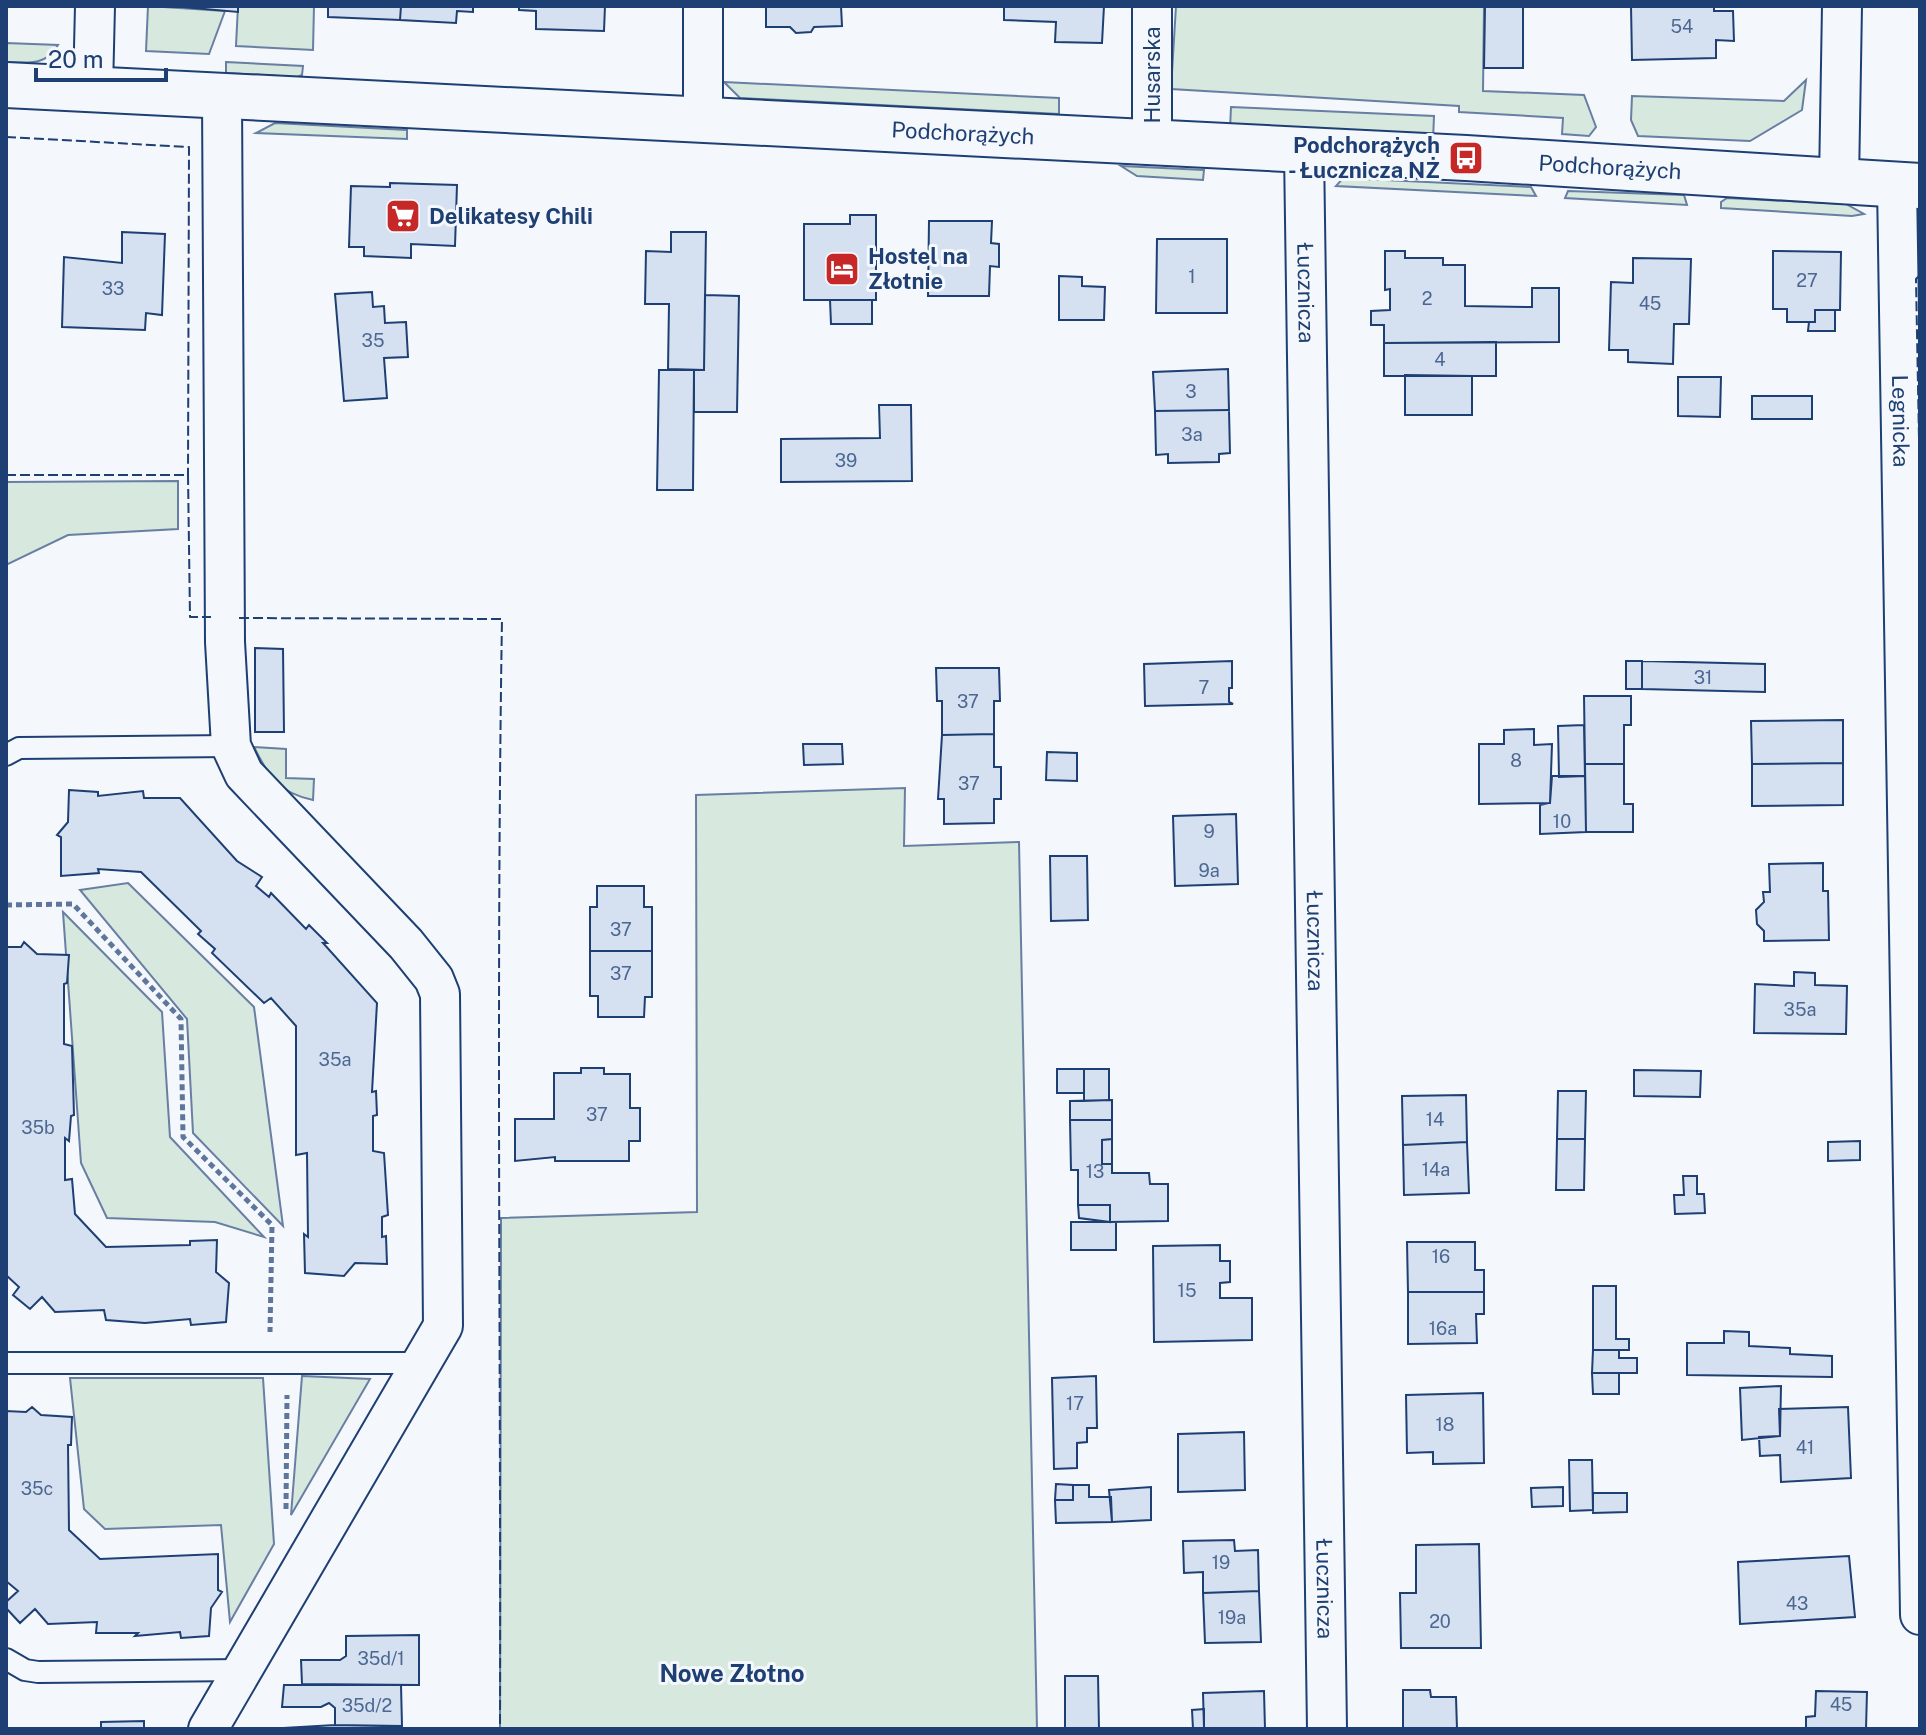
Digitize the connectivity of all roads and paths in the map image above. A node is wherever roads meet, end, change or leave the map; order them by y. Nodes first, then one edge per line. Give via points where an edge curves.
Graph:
1 (95, 6) edge
2 (703, 6) edge
3 (1152, 6) edge
4 (1842, 6) edge
5 (6, 85) edge
6 (93, 89) junction
7 (222, 96) junction
8 (703, 119) junction
9 (1152, 144) junction
10 (1304, 151) junction
11 (1839, 181) junction
12 (1908, 186) edge
13 (231, 746) junction
14 (6, 755) edge
15 (6, 905) edge
16 (280, 1361) junction
17 (6, 1363) edge
18 (424, 1363) junction
19 (309, 1557) junction
20 (1920, 1574) edge
21 (1920, 1615) edge
22 (6, 1659) edge
23 (243, 1670) junction
24 (208, 1729) edge
25 (1327, 1729) edge

1 - 6 street
2 - 8 street
3 - 9 street, Husarska
4 - 11 street
5 - 6 street, Podchorążych
6 - 7 street, Podchorążych
7 - 8 street, Podchorążych
7 - 13 street via 225,630
8 - 9 street, Podchorążych
9 - 10 street, Podchorążych
10 - 11 street, Podchorążych
10 - 25 street, Łucznicza
11 - 12 street, Podchorążych
12 - 20 street, Legnicka
13 - 14 lane via 19,748
13 - 18 street via 244,774 406,944 440,994 443,1326
15 - 16 path via 73,904 181,1019 183,1137 272,1225 270,1335
16 - 17 lane
16 - 18 lane
16 - 19 path via 287,1384 286,1543
18 - 19 street
19 - 23 street
20 - 21 street, Legnicka
22 - 23 lane via 38,1672
23 - 24 street

